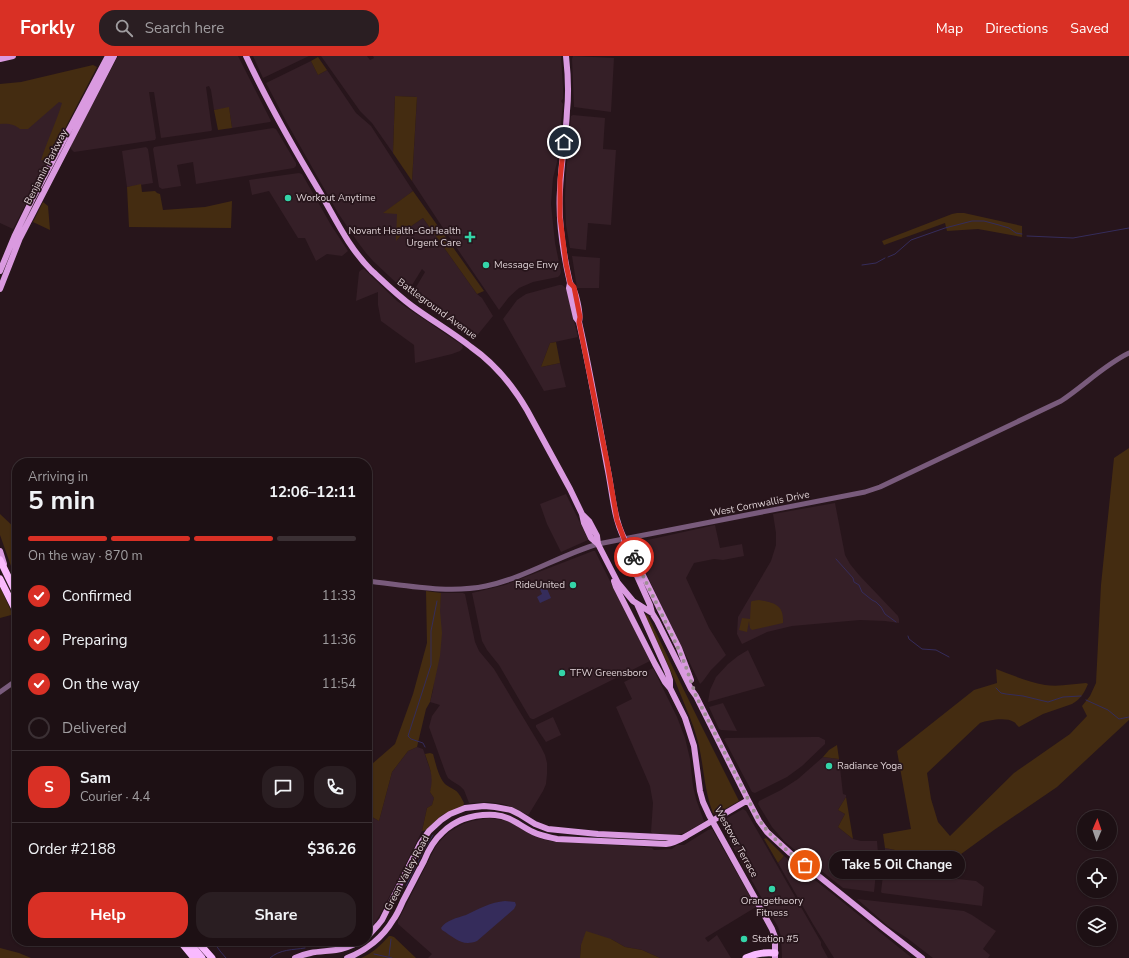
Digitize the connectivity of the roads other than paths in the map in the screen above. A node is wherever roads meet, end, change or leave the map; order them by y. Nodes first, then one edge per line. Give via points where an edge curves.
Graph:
1 (13, 56) edge
2 (108, 56) edge
3 (114, 56) edge
4 (246, 56) edge
5 (566, 56) edge
6 (0, 59) edge
7 (0, 271) edge
8 (0, 289) edge
9 (1129, 352) edge
10 (624, 539) junction
11 (598, 544) junction
12 (0, 551) edge
13 (0, 560) edge
14 (7, 573) junction
15 (612, 574) junction
16 (0, 579) edge
17 (372, 581) edge
18 (12, 584) edge
19 (12, 603) edge
20 (636, 603) junction
21 (652, 613) junction
22 (633, 621) junction
23 (654, 640) junction
24 (691, 680) junction
25 (12, 684) edge
26 (670, 688) junction
27 (0, 692) edge
28 (696, 696) junction
29 (748, 800) junction
30 (712, 821) junction
31 (680, 838) junction
32 (372, 931) edge
33 (372, 944) edge
34 (184, 946) edge
35 (192, 946) edge
36 (201, 946) edge
37 (348, 946) edge
38 (370, 946) edge
39 (775, 955) edge
40 (194, 958) edge
41 (202, 958) edge
42 (212, 958) edge
43 (295, 958) edge
44 (347, 958) edge
45 (746, 958) edge
46 (758, 958) edge
47 (922, 958) edge

1 - 6 main road
2 - 7 main road, Benjamin Parkway via 34,196
3 - 8 main road, Benjamin Parkway via 22,234
4 - 11 main road, Battleground Avenue via 279,123 350,245 397,295 472,347 503,376 521,399 570,489 591,538
5 - 10 main road via 567,111 560,180 560,217 564,252 580,317 615,511
9 - 10 street, West Cornwallis Drive via 1061,401 873,489
10 - 11 street, West Cornwallis Drive
10 - 21 main road via 624,547
10 - 24 main road via 672,634
11 - 15 main road, Battleground Avenue
11 - 17 street, West Cornwallis Drive via 507,580 477,588 448,589
12 - 14 main road
13 - 14 highway
14 - 18 highway
15 - 20 main road, Battleground Avenue
15 - 22 main road, Westover Terrace
16 - 19 highway
20 - 21 main road, Battleground Avenue
20 - 23 main road, Westover Terrace
21 - 24 main road via 658,616
21 - 28 main road, Battleground Avenue
22 - 23 main road via 642,622
22 - 26 main road, Westover Terrace
23 - 26 main road, Westover Terrace via 670,680
24 - 28 main road, Battleground Avenue
25 - 27 street
26 - 30 main road, Westover Terrace via 694,746 700,791
28 - 29 main road, Battleground Avenue
29 - 30 main road, Green Valley Road
29 - 47 main road, Battleground Avenue via 763,826 782,846
30 - 31 main road, Green Valley Road
30 - 39 main road, Westover Terrace via 772,929 775,937
31 - 32 main road, Green Valley Road via 548,829 511,810 496,807 457,810 429,831 382,920
31 - 33 main road, Green Valley Road via 666,844 557,839 542,836 508,818 495,815 463,819 440,834 393,920
34 - 40 highway
35 - 41 highway
36 - 42 highway
37 - 43 main road via 337,950 314,951
38 - 44 main road, Green Valley Road
39 - 45 highway via 767,952
39 - 46 highway

